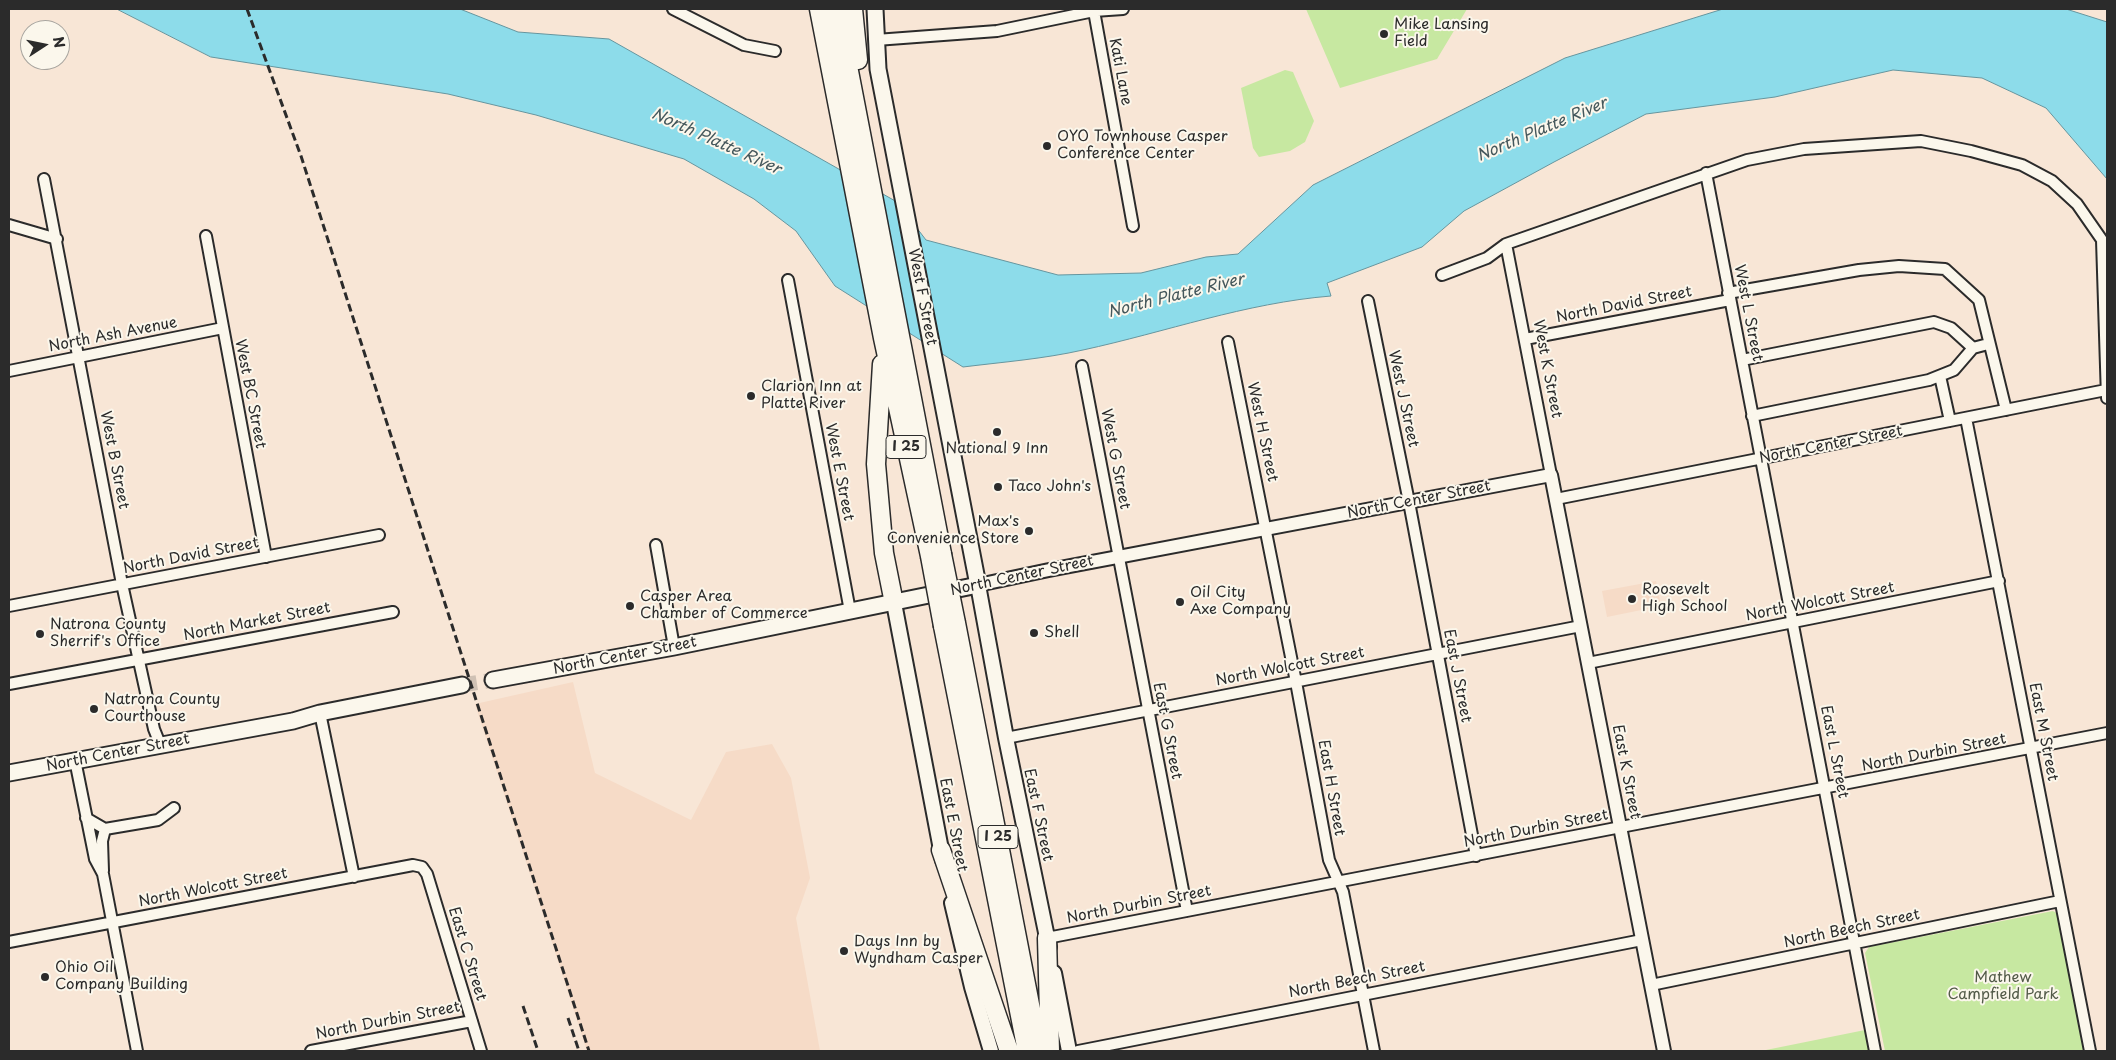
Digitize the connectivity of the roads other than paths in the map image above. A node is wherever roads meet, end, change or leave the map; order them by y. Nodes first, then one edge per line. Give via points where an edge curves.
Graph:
1 (674, 9) edge
2 (837, 9) edge
3 (853, 9) edge
4 (875, 9) edge
5 (1123, 9) edge
6 (1094, 11) junction
7 (820, 13) edge
8 (876, 40) junction
9 (775, 51) dead end
10 (864, 145) junction
11 (1706, 174) junction
12 (44, 179) dead end
13 (9, 225) edge
14 (1133, 226) dead end
15 (206, 236) dead end
16 (57, 239) junction
17 (1506, 244) junction
18 (1442, 275) dead end
19 (788, 280) dead end
20 (1729, 296) junction
21 (1368, 301) dead end
22 (223, 328) junction
23 (883, 338) junction
24 (1524, 339) junction
25 (1228, 342) dead end
26 (1988, 344) junction
27 (1973, 348) junction
28 (79, 358) junction
29 (1742, 360) junction
30 (1082, 366) dead end
31 (9, 371) edge
32 (1940, 376) junction
33 (2107, 394) edge
34 (2006, 410) junction
35 (1752, 416) junction
36 (1966, 418) junction
37 (1950, 421) junction
38 (1759, 459) junction
39 (1551, 475) junction
40 (1556, 500) junction
41 (1409, 502) junction
42 (1266, 529) junction
43 (380, 535) dead end
44 (656, 545) dead end
45 (936, 555) junction
46 (1118, 556) junction
47 (266, 557) junction
48 (1999, 582) junction
49 (122, 584) junction
50 (978, 585) junction
51 (894, 603) junction
52 (9, 606) edge
53 (850, 611) junction
54 (393, 612) dead end
55 (1793, 622) junction
56 (950, 624) junction
57 (1581, 626) junction
58 (674, 647) junction
59 (1438, 654) junction
60 (138, 659) junction
61 (1588, 663) junction
62 (493, 680) tunnel mouth
63 (1296, 682) junction
64 (9, 684) edge
65 (462, 685) tunnel mouth
66 (1148, 710) junction
67 (320, 713) junction
68 (2107, 733) edge
69 (1006, 738) junction
70 (160, 744) junction
71 (2031, 749) junction
72 (75, 760) junction
73 (9, 773) edge
74 (1826, 789) junction
75 (174, 808) dead end
76 (86, 818) junction
77 (1620, 828) junction
78 (105, 829) junction
79 (941, 850) junction
80 (1476, 856) junction
81 (422, 867) joint
82 (103, 874) junction
83 (354, 877) junction
84 (1338, 882) junction
85 (2060, 901) junction
86 (1187, 911) junction
87 (112, 923) junction
88 (1047, 938) junction
89 (1642, 940) junction
90 (9, 942) edge
91 (1854, 944) junction
92 (1651, 985) junction
93 (1363, 994) junction
94 (472, 1021) junction
95 (137, 1051) edge
96 (311, 1051) edge
97 (481, 1051) edge
98 (991, 1051) edge
99 (1009, 1051) edge
100 (1026, 1051) edge
101 (1039, 1051) edge
102 (1050, 1051) edge
103 (1069, 1051) edge
104 (1078, 1051) edge
105 (1374, 1051) edge
106 (1664, 1051) edge
107 (1875, 1051) edge
108 (2090, 1051) edge

1 - 9 street via 744,45
2 - 10 highway, I 25
3 - 10 highway
4 - 8 main road, West F Street
5 - 6 street
6 - 8 street via 997,30
6 - 14 street, Kati Lane
7 - 23 highway, I 25
8 - 50 main road, West F Street via 878,69
10 - 45 highway, I 25 via 903,352
11 - 17 street
11 - 20 street, West L Street
11 - 33 street via 1747,160 1804,149 1921,141 2022,166 2052,182 2078,204 2102,240
12 - 16 street, West B Street
13 - 16 street
15 - 22 street, West BC Street
16 - 28 street, West B Street
17 - 18 street via 1488,258
17 - 24 street, West K Street
19 - 53 street, West E Street
20 - 24 street, North David Street
20 - 26 street, North David Street via 1859,270 1899,266 1945,269 1979,300
20 - 29 street, West L Street
21 - 41 street, West J Street
22 - 28 street, North Ash Avenue
22 - 47 street, West BC Street
23 - 45 highway, I 25
23 - 51 highway via 876,464 884,553
24 - 39 street, West K Street
25 - 42 street, West H Street
26 - 27 street
26 - 34 street, North David Street
27 - 29 street via 1951,328 1934,322
27 - 32 street via 1954,370
28 - 31 street, North Ash Avenue
28 - 49 street, West B Street
29 - 35 street, West L Street
30 - 46 street, West G Street
32 - 35 street
32 - 37 street
33 - 34 street, North Center Street
34 - 36 street, North Center Street
35 - 38 street, West L Street
36 - 37 street, North Center Street
36 - 48 street, East M Street
37 - 38 street, North Center Street
38 - 40 street, North Center Street
38 - 55 street, East L Street
39 - 40 street, West K Street
39 - 41 street, North Center Street
40 - 57 street, East K Street
41 - 42 street, North Center Street
41 - 59 street, East J Street
42 - 46 street, North Center Street
42 - 63 street, East H Street
43 - 47 street, North David Street
44 - 58 street
45 - 56 highway, I 25, bridge
46 - 50 street, North Center Street
46 - 66 street, East G Street
47 - 49 street, North David Street
48 - 55 street, North Wolcott Street
48 - 71 street, East M Street
49 - 52 street, North David Street
49 - 60 street, West B Street
50 - 51 main road, North Center Street
50 - 69 main road, East F Street
51 - 53 main road, North Center Street
51 - 79 main road, East E Street
53 - 58 main road, North Center Street
54 - 60 street, North Market Street
55 - 61 street, North Wolcott Street
55 - 74 street, East L Street
56 - 100 highway, I 25
56 - 101 highway, I 25
57 - 59 street, North Wolcott Street
57 - 61 street, East K Street
58 - 62 main road, North Center Street
59 - 63 street, North Wolcott Street
59 - 80 street, East J Street
60 - 64 street, North Market Street
60 - 70 street, West B Street
61 - 77 street, East K Street
63 - 66 street, North Wolcott Street
63 - 84 street, East H Street via 1329,860
65 - 67 main road, North Center Street
66 - 69 street, North Wolcott Street
66 - 86 street, East G Street
67 - 70 main road, North Center Street via 293,721
67 - 83 street
68 - 71 street, North Durbin Street
69 - 88 main road, East F Street
70 - 72 main road, North Center Street
71 - 74 street, North Durbin Street
71 - 85 street, East M Street
72 - 73 main road, North Center Street
72 - 76 street
74 - 77 street, North Durbin Street
74 - 91 street, East L Street
75 - 78 street via 158,820
76 - 78 street
76 - 82 street via 95,859
77 - 80 street, North Durbin Street
77 - 89 street, East K Street
78 - 82 street
79 - 98 main road, East E Street via 964,954
79 - 99 highway
80 - 84 street, North Durbin Street
81 - 83 street, North Wolcott Street via 413,865
81 - 94 street, East C Street via 427,874
82 - 87 street
83 - 87 street, North Wolcott Street
84 - 86 street, North Durbin Street
84 - 93 street, East H Street via 1343,892
85 - 91 street, North Beech Street
85 - 108 street, East M Street
86 - 88 street, North Durbin Street
87 - 90 street, North Wolcott Street
87 - 95 street
88 - 102 highway
88 - 103 main road, East F Street
89 - 92 street, East K Street
89 - 93 street, North Beech Street
91 - 92 street, North Beech Street
91 - 107 street, East L Street
92 - 106 street, East K Street
93 - 104 street, North Beech Street
93 - 105 street, East H Street
94 - 96 street, North Durbin Street
94 - 97 street, East C Street

